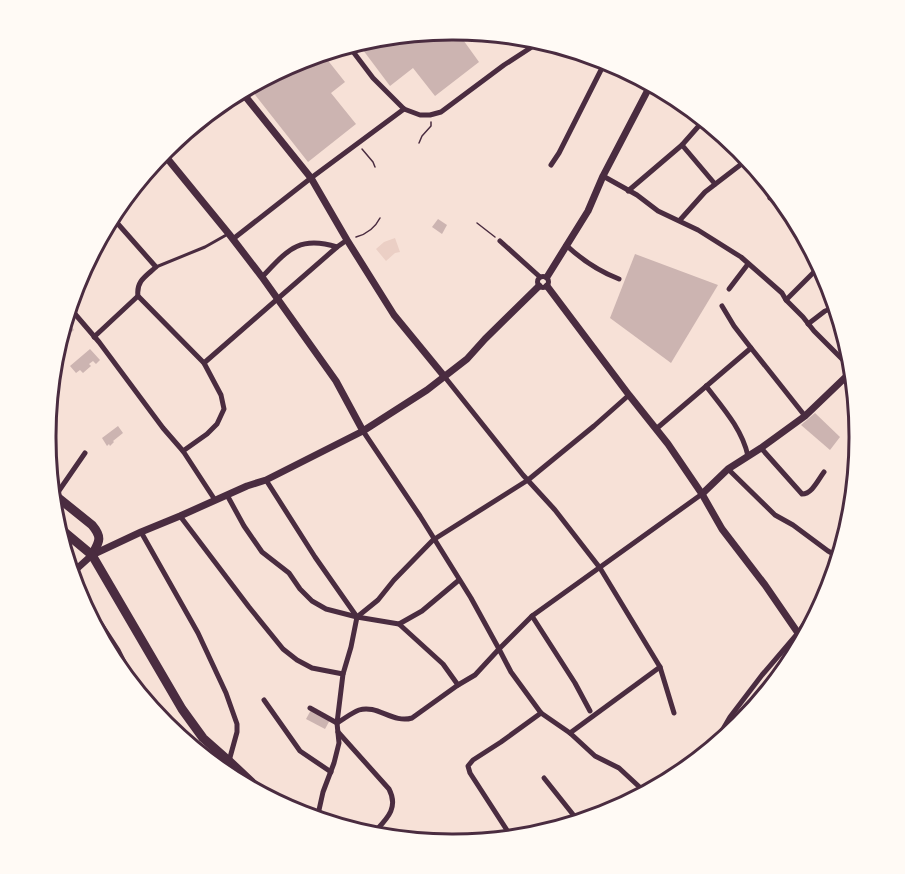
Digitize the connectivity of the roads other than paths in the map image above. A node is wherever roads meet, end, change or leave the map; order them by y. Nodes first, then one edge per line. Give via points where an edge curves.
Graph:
1 (530, 48) edge
2 (354, 53) edge
3 (601, 70) edge
4 (647, 92) edge
5 (247, 98) edge
6 (404, 109) junction
7 (699, 126) edge
8 (682, 145) junction
9 (169, 160) edge
10 (551, 165) dead end
11 (740, 165) edge
12 (603, 176) junction
13 (311, 178) junction
14 (715, 184) junction
15 (628, 191) junction
16 (680, 220) junction
17 (118, 224) edge
18 (231, 236) junction
19 (347, 240) junction
20 (500, 241) dead end
21 (566, 245) junction
22 (337, 247) junction
23 (748, 264) junction
24 (156, 267) junction
25 (813, 273) edge
26 (262, 277) junction
27 (543, 277) junction
28 (619, 279) dead end
29 (543, 286) junction
30 (729, 289) dead end
31 (138, 296) junction
32 (277, 299) junction
33 (786, 300) junction
34 (722, 306) dead end
35 (828, 310) edge
36 (76, 315) edge
37 (808, 324) junction
38 (94, 337) junction
39 (751, 348) junction
40 (840, 356) edge
41 (204, 363) junction
42 (444, 376) junction
43 (845, 378) edge
44 (706, 386) junction
45 (629, 395) junction
46 (805, 416) junction
47 (656, 429) junction
48 (363, 431) junction
49 (761, 448) junction
50 (183, 451) junction
51 (85, 453) dead end
52 (748, 456) junction
53 (728, 469) junction
54 (824, 472) dead end
55 (266, 480) junction
56 (528, 480) junction
57 (59, 486) edge
58 (702, 494) junction
59 (227, 495) junction
60 (61, 500) edge
61 (215, 500) junction
62 (180, 516) junction
63 (141, 532) junction
64 (69, 536) edge
65 (434, 540) junction
66 (831, 553) edge
67 (92, 555) junction
68 (78, 567) edge
69 (600, 568) junction
70 (459, 580) junction
71 (532, 616) junction
72 (357, 617) junction
73 (399, 624) junction
74 (798, 632) edge
75 (499, 649) junction
76 (786, 652) edge
77 (660, 667) junction
78 (343, 674) junction
79 (458, 685) junction
80 (264, 700) dead end
81 (310, 708) dead end
82 (590, 711) dead end
83 (541, 713) junction
84 (674, 713) dead end
85 (728, 721) edge
86 (337, 723) junction
87 (338, 732) junction
88 (570, 733) junction
89 (229, 761) junction
90 (241, 772) edge
91 (331, 772) junction
92 (476, 772) dead end
93 (544, 778) dead end
94 (474, 779) junction
95 (639, 787) edge
96 (319, 810) edge
97 (573, 814) edge
98 (379, 827) edge
99 (507, 830) edge

1 - 6 street via 441,112 420,115
2 - 6 street
3 - 10 street
4 - 12 street
5 - 13 street
6 - 13 street
7 - 8 street
8 - 14 street
8 - 15 street
9 - 18 street
11 - 14 street
12 - 15 street
12 - 21 street
13 - 18 street
13 - 19 street
14 - 16 street
15 - 16 street
16 - 23 street
17 - 24 street
18 - 24 lane
18 - 26 street
19 - 22 street
19 - 42 street via 394,315
20 - 27 street
21 - 27 street
21 - 28 street via 583,261
22 - 26 street via 314,243 291,249
22 - 32 street
23 - 30 street
23 - 33 street
24 - 31 street via 139,284
25 - 33 street
26 - 32 street
27 - 29 street via 538,280
27 - 29 street via 549,282
29 - 42 street
29 - 45 street
31 - 38 street
31 - 41 street
32 - 41 street
32 - 48 street via 336,381
33 - 37 street
34 - 39 street
35 - 37 street
36 - 38 street
37 - 40 street
38 - 50 street
39 - 44 street
39 - 46 street
41 - 50 street via 224,409 207,434
42 - 48 street
42 - 56 street
43 - 46 street
44 - 47 street
44 - 52 street via 733,422
45 - 47 street
45 - 56 street
46 - 49 street
47 - 58 street
48 - 55 street
48 - 65 street
49 - 52 street
49 - 54 street via 802,494 809,492
50 - 61 street
51 - 57 street
52 - 53 street
53 - 58 street
53 - 66 street via 775,515
55 - 59 street
55 - 72 street
56 - 65 street
56 - 69 street
58 - 69 street
58 - 74 street via 722,529
59 - 61 street
59 - 72 street via 256,545 289,573 306,596 319,606
60 - 67 highway via 97,531 99,542
61 - 62 street
62 - 63 street
62 - 78 street via 283,649 312,668
63 - 67 street
63 - 89 street via 198,633 226,693 237,724
64 - 67 highway
65 - 70 street
65 - 72 street
67 - 68 street
67 - 89 highway via 182,709 203,738
69 - 71 street
69 - 77 street
70 - 73 street via 422,611
70 - 75 street
71 - 75 street
71 - 82 street
72 - 73 street
72 - 78 street
73 - 79 street via 443,664
75 - 79 street via 475,675
75 - 83 street
76 - 85 street via 762,675
77 - 84 street
77 - 88 street
78 - 86 street
79 - 86 street via 412,718 405,720 365,709
80 - 91 street via 300,751
81 - 86 street
83 - 88 street
83 - 94 street via 470,763 468,769
86 - 87 street
87 - 91 street
87 - 98 street via 389,789 394,800 391,813
88 - 95 street
89 - 90 highway
91 - 96 street
92 - 94 street
93 - 97 street
94 - 99 street

